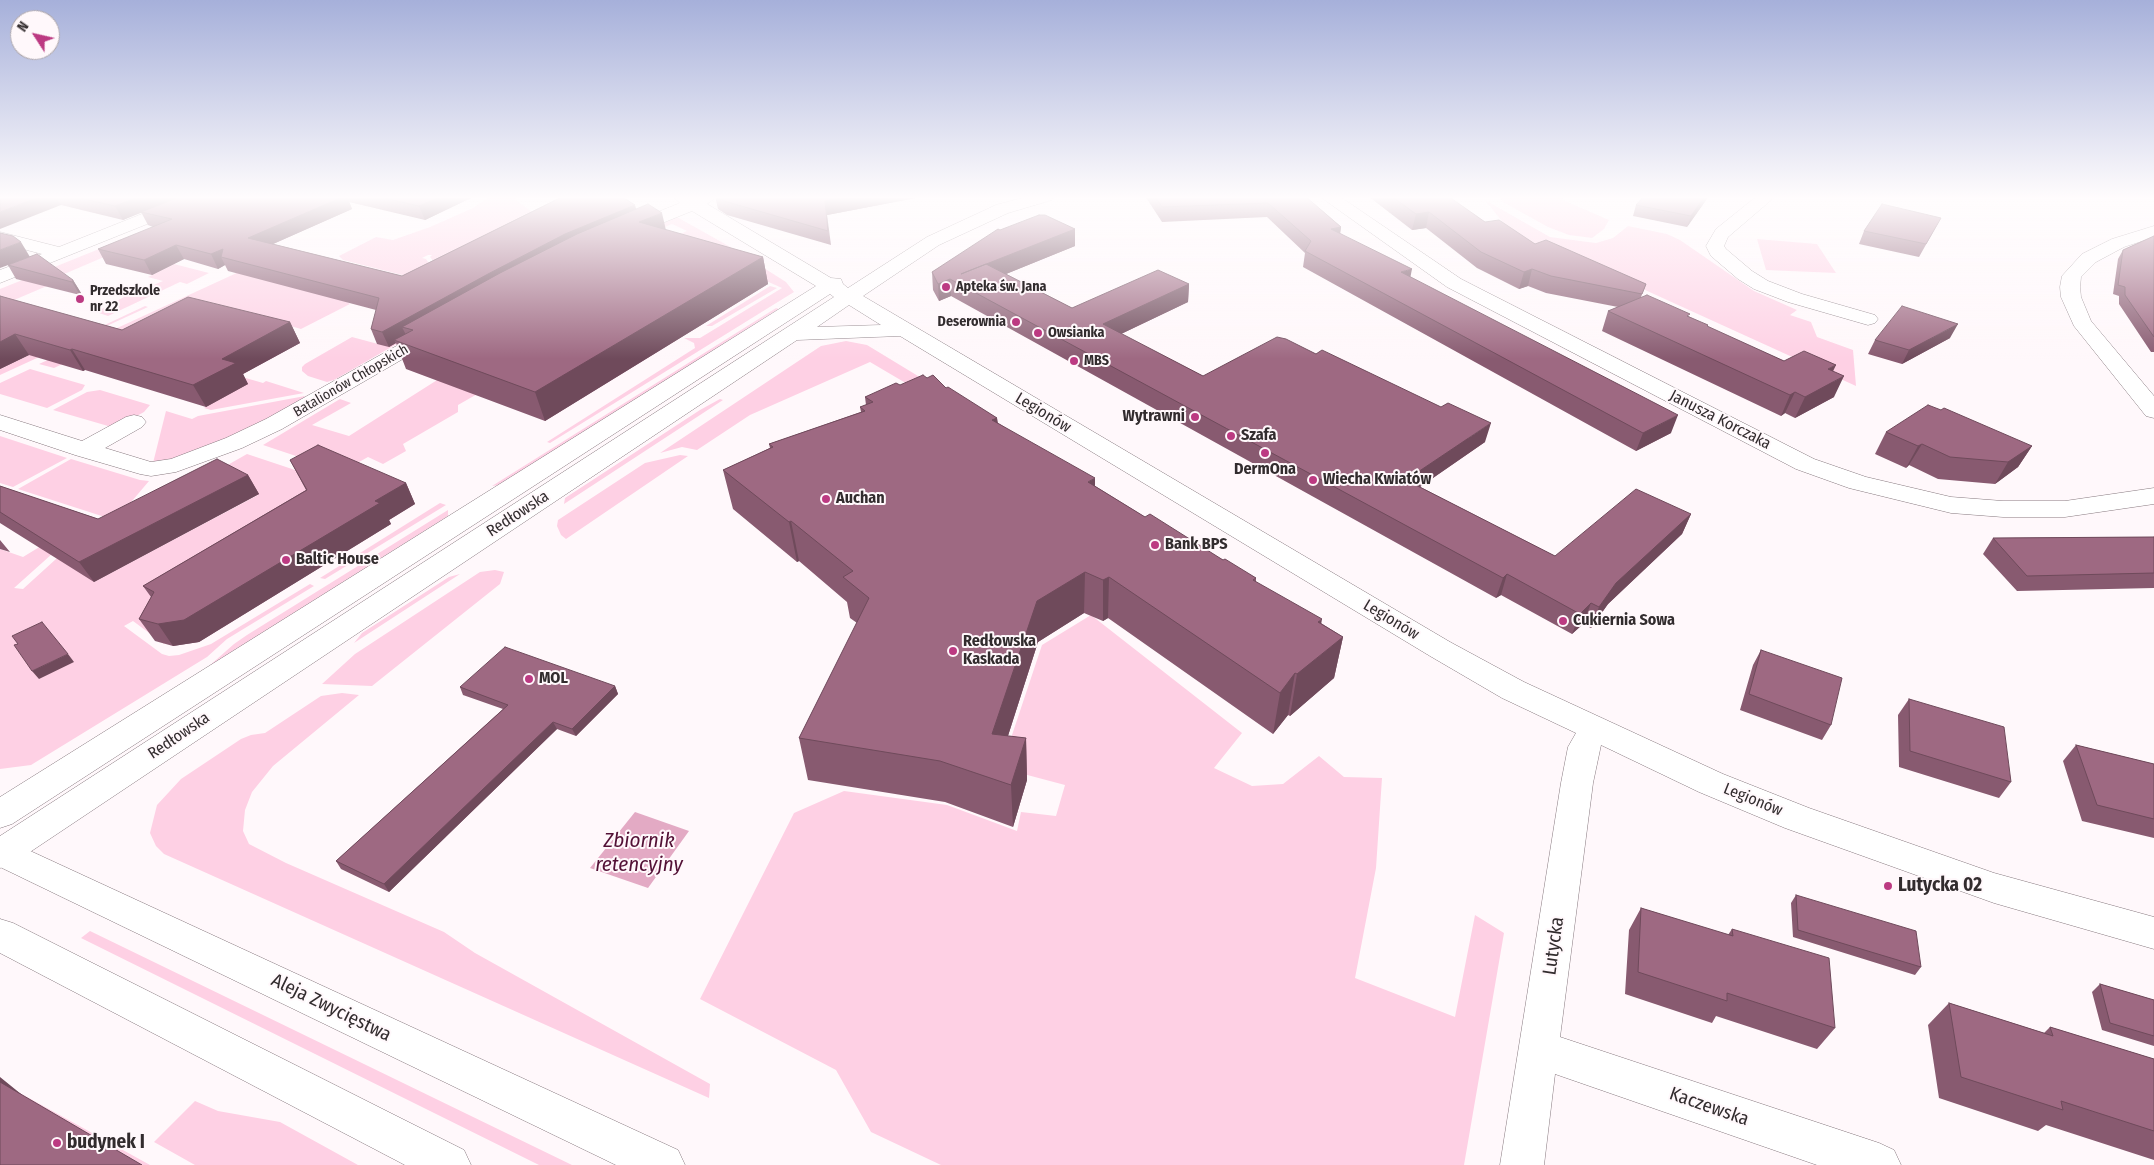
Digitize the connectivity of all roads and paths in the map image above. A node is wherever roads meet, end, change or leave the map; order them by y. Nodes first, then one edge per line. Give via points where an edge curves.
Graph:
1 (54, 250) edge
2 (65, 250) edge
3 (776, 250) edge
4 (914, 250) edge
5 (1407, 250) edge
6 (1717, 250) edge
7 (2104, 250) edge
8 (61, 252) junction
9 (0, 277) edge
10 (841, 287) junction
11 (1868, 319) dead end
12 (446, 326) edge
13 (903, 330) junction
14 (792, 334) junction
15 (2154, 410) edge
16 (0, 422) edge
17 (134, 422) dead end
18 (83, 450) junction
19 (2154, 496) edge
20 (1594, 729) junction
21 (0, 814) edge
22 (1, 852) edge
23 (2154, 933) edge
24 (0, 935) edge
25 (1539, 1049) junction
26 (449, 1165) edge
27 (663, 1165) edge
28 (1522, 1165) edge
29 (1879, 1165) edge

1 - 8 street
2 - 8 street
3 - 10 street, Legionów
4 - 10 street, Redłowska
5 - 19 street, Janusza Korczaka via 1454,283 1805,464 1868,485 1951,505 2002,509 2065,509
6 - 11 street via 1761,285
7 - 15 street via 2089,258 2072,276 2071,297 2081,322
8 - 9 street
10 - 13 street, Legionów
10 - 14 street, Redłowska
10 - 21 street, Redłowska
12 - 18 street, Batalionów Chłopskich via 274,424 201,456 151,469
13 - 14 street
13 - 20 street, Legionów via 1440,649 1513,690
14 - 22 street, Redłowska
16 - 18 street, Batalionów Chłopskich
17 - 18 street
20 - 23 street, Legionów via 1711,783 1902,857 2012,894
20 - 25 street, Lutycka via 1584,747
22 - 27 street, Aleja Zwycięstwa
24 - 26 street
25 - 28 street, Lutycka
25 - 29 street, Kaczewska

